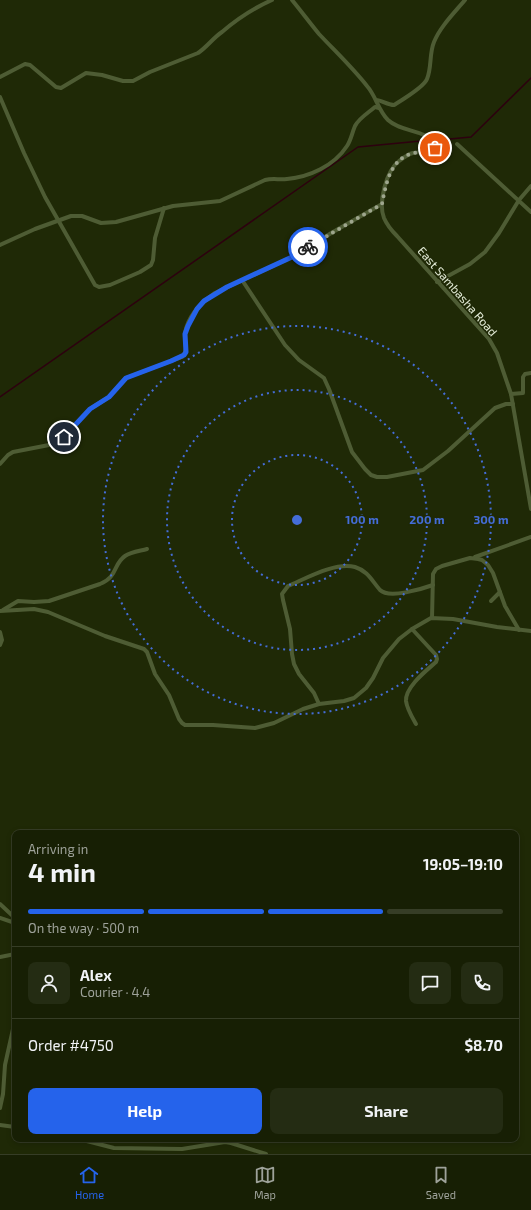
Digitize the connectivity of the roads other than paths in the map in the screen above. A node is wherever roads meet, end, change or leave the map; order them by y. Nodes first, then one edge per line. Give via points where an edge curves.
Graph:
1 (272, 0) edge
2 (292, 0) edge
3 (465, 0) edge
4 (0, 78) edge
5 (0, 97) edge
6 (376, 100) junction
7 (379, 108) junction
8 (457, 144) dead end
9 (531, 186) edge
10 (520, 200) junction
11 (382, 204) junction
12 (164, 208) junction
13 (531, 212) edge
14 (58, 220) junction
15 (0, 245) edge
16 (242, 280) junction
17 (437, 282) junction
18 (531, 372) edge
19 (511, 394) junction
20 (514, 404) junction
21 (0, 464) edge
22 (531, 509) edge
23 (531, 537) edge
24 (146, 549) dead end
25 (474, 558) junction
26 (433, 585) junction
27 (500, 592) junction
28 (491, 601) dead end
29 (0, 611) edge
30 (432, 618) junction
31 (412, 629) junction
32 (519, 630) junction
33 (531, 631) edge
34 (0, 632) edge
35 (0, 645) edge
36 (319, 704) junction
37 (416, 724) dead end
38 (0, 904) edge
39 (12, 915) edge
40 (0, 918) edge
41 (12, 922) edge
42 (12, 955) edge
43 (0, 957) edge
44 (12, 1034) edge
45 (0, 1108) edge
46 (0, 1125) edge
47 (12, 1127) edge
48 (89, 1142) edge
49 (225, 1142) edge
50 (225, 1142) edge
51 (266, 1154) edge

1 - 4 street via 222,31 198,53 133,81 123,82 86,73 60,88 25,64
2 - 6 street via 318,33 368,87
3 - 6 street via 435,40 425,82 394,105
5 - 14 street via 24,153
6 - 7 street
7 - 11 street, East Sambasha Road via 392,123 421,132 438,141 432,150 412,153 399,160 390,174
7 - 12 street via 375,107 361,118 344,150 332,162 317,171 292,179 271,178 220,201
8 - 10 street
9 - 10 street
10 - 13 street
10 - 17 street via 480,258
11 - 16 street via 292,257
11 - 17 street, East Sambasha Road via 383,214 390,228
12 - 14 street via 110,223 99,223 76,215
12 - 14 street via 155,238 151,265 132,276 101,287 94,284
14 - 15 street
16 - 20 street via 285,345 299,360 324,378 352,452 371,475 387,477 423,470 495,408
16 - 21 street via 216,293 197,309 185,334 186,352 182,357 126,378 109,397 90,409 64,437 49,445 13,452
17 - 19 street, East Sambasha Road via 489,339 497,353
18 - 19 street via 523,377 523,393
19 - 20 street, East Sambasha Road
20 - 22 street, East Sambasha Road
23 - 25 street
24 - 29 street via 123,558 111,578 100,584 49,601 18,601
25 - 26 street via 439,567 434,572
25 - 27 street via 482,560 490,568
26 - 30 street
26 - 36 street via 398,593 386,593 363,571 344,566 326,570 288,586 282,594 282,600 290,629 294,664
27 - 28 street
27 - 32 street
29 - 36 street via 34,609 48,612 144,649 179,719 185,725 255,728
30 - 31 street
30 - 32 street
31 - 36 street via 399,639 383,658 373,678 360,694 344,701
31 - 37 street via 437,658 407,693 406,700
32 - 33 street
34 - 35 street
38 - 39 street
40 - 41 street
42 - 43 street
44 - 45 street
46 - 47 street
48 - 50 street via 122,1148 182,1149
49 - 51 street

